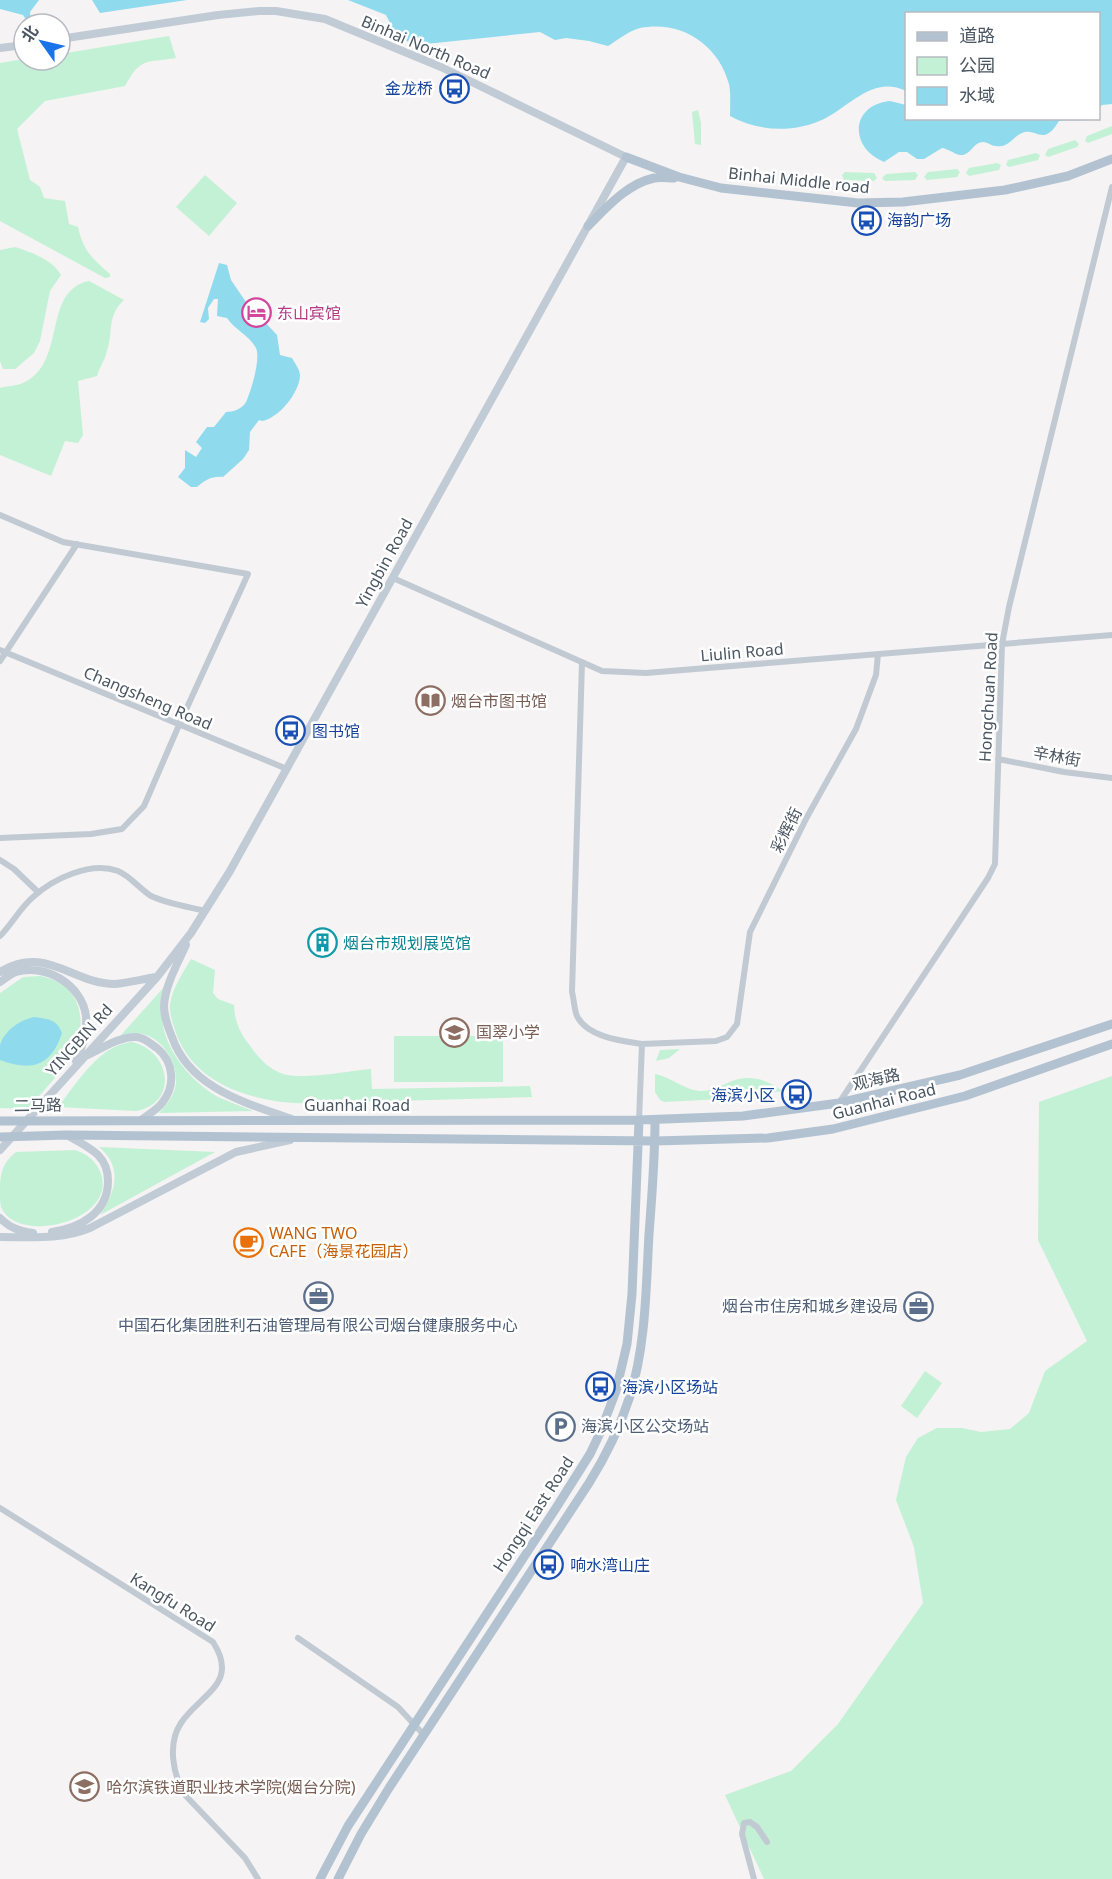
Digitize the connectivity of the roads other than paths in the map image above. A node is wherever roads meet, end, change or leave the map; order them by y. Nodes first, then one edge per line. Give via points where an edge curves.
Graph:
1 (72, 37) edge
2 (626, 157) junction
3 (1112, 159) edge
4 (679, 177) junction
5 (1112, 187) edge
6 (588, 226) junction
7 (0, 515) edge
8 (76, 544) junction
9 (393, 578) junction
10 (1112, 635) edge
11 (1002, 644) junction
12 (2, 651) edge
13 (878, 654) junction
14 (0, 661) edge
15 (582, 663) junction
16 (179, 725) junction
17 (998, 759) junction
18 (286, 770) junction
19 (1112, 778) edge
20 (0, 838) edge
21 (0, 860) edge
22 (38, 892) junction
23 (205, 911) junction
24 (191, 933) junction
25 (0, 936) edge
26 (0, 972) edge
27 (157, 977) junction
28 (0, 982) edge
29 (1112, 1024) edge
30 (642, 1044) junction
31 (1112, 1044) edge
32 (83, 1058) junction
33 (70, 1073) junction
34 (839, 1103) junction
35 (655, 1119) junction
36 (76, 1120) joint
37 (294, 1120) junction
38 (639, 1120) junction
39 (0, 1121) edge
40 (140, 1121) junction
41 (67, 1135) junction
42 (0, 1137) edge
43 (300, 1138) junction
44 (639, 1140) junction
45 (655, 1141) junction
46 (0, 1150) edge
47 (0, 1218) edge
48 (0, 1237) edge
49 (0, 1508) edge
50 (298, 1638) dead end
51 (415, 1723) junction
52 (424, 1735) junction
53 (767, 1842) dead end
54 (258, 1879) edge
55 (320, 1879) edge
56 (338, 1879) edge
57 (754, 1879) edge

1 - 2 main road, Binhai North Road via 259,11 325,19 441,67
2 - 4 main road, Binhai Middle road
2 - 6 main road, Yingbin Road
3 - 4 main road, Binhai Middle road via 1068,176 1005,190 903,202 827,201 721,188
4 - 6 main road via 655,178 633,187 616,197
5 - 11 street, Hongchuan Road
6 - 9 main road, Yingbin Road
7 - 8 street
8 - 12 street
8 - 16 street via 248,574
9 - 15 street, Liulin Road
9 - 18 main road, Yingbin Road
10 - 11 street, Liulin Road
11 - 13 street, Liulin Road
11 - 17 street, Hongchuan Road
12 - 14 street
12 - 16 street, Changsheng Road
13 - 15 street, Liulin Road via 646,673 602,671
13 - 30 street, 彩辉街 via 876,675 856,729 750,932 737,1024 727,1037 716,1041
15 - 30 street via 572,992 578,1017 591,1030
16 - 18 street, Changsheng Road
16 - 20 street via 144,806 122,829
17 - 19 street, 辛林街
17 - 34 street, Hongchuan Road via 994,864 988,878
18 - 23 main road, Yingbin Road
21 - 22 street
22 - 23 street via 77,872 101,867 119,872 153,897
22 - 25 street
23 - 24 main road, Yingbin Road
24 - 27 main road, Yingbin Road
24 - 37 main road via 164,1005 174,1044 199,1077 218,1090
26 - 27 main road via 34,962 115,984
27 - 32 main road, YINGBIN Rd
28 - 33 main road via 14,972 28,971 47,973 73,989 86,1016 82,1050
29 - 34 main road, 观海路 via 960,1075
30 - 38 street
31 - 45 main road, Guanhai Road via 965,1096 833,1129 768,1138
32 - 33 main road, YINGBIN Rd
32 - 40 main road via 121,1039 136,1037 162,1052 171,1072 169,1089 161,1105
33 - 46 main road, YINGBIN Rd
34 - 35 main road, 观海路 via 743,1116
35 - 38 main road, 观海路
35 - 45 main road, Hongqi East Road
36 - 39 main road, 二马路
36 - 40 main road, Guanhai Road
37 - 38 main road, Guanhai Road
37 - 40 main road, Guanhai Road
38 - 44 main road, Hongqi East Road
41 - 42 main road, 二马路
41 - 43 main road, 二马路
41 - 47 main road via 98,1155 108,1173 106,1196 96,1213 79,1224 54,1232 19,1231
43 - 44 main road, Guanhai Road
43 - 48 main road via 236,1152 74,1235
44 - 45 main road, Guanhai Road
44 - 51 main road, Hongqi East Road via 632,1294 627,1344 616,1391 590,1454
45 - 52 main road, Hongqi East Road via 646,1295 630,1395 594,1476
49 - 54 street, Kangfu Road via 213,1642 221,1655 219,1677 213,1690 181,1723 175,1738 175,1773 185,1795 245,1858
50 - 51 street
51 - 52 street
51 - 55 main road, Hongqi East Road via 348,1826
52 - 56 main road, Hongqi East Road via 361,1834
53 - 57 street via 757,1827 744,1823 742,1834

